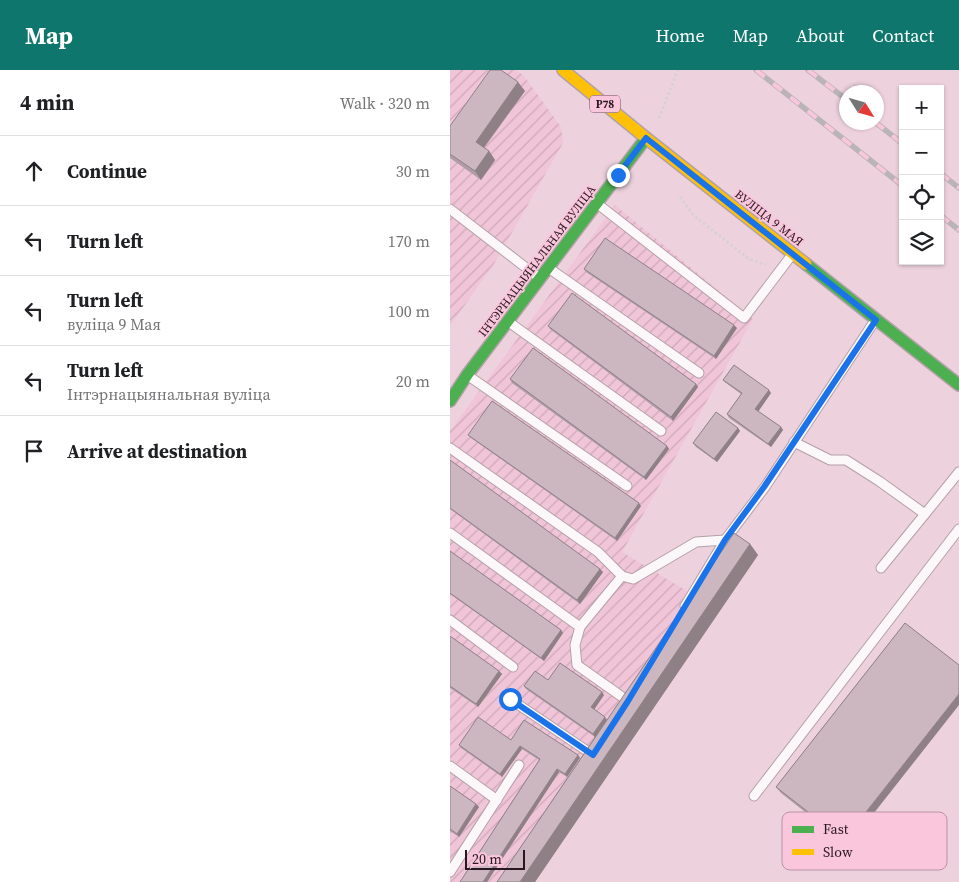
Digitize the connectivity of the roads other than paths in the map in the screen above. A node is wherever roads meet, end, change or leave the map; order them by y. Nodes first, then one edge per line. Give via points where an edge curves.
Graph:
1 (563, 70) edge
2 (646, 138) junction
3 (597, 204) junction
4 (450, 209) edge
5 (793, 254) junction
6 (548, 268) junction
7 (540, 279) junction
8 (876, 320) junction
9 (508, 321) junction
10 (699, 373) dead end
11 (467, 375) junction
12 (959, 386) edge
13 (450, 400) edge
14 (661, 431) dead end
15 (794, 442) junction
16 (450, 448) edge
17 (959, 472) edge
18 (627, 486) dead end
19 (925, 514) junction
20 (959, 528) edge
21 (450, 533) edge
22 (725, 540) junction
23 (881, 568) dead end
24 (622, 576) junction
25 (679, 616) edge
26 (450, 620) edge
27 (580, 628) junction
28 (513, 667) dead end
29 (633, 692) edge
30 (510, 699) dead end
31 (593, 755) edge
32 (520, 765) dead end
33 (450, 766) edge
34 (754, 796) dead end
35 (497, 800) junction
36 (450, 853) edge
37 (458, 859) junction
38 (450, 872) edge

1 - 2 main road, ВУЛІЦА 9 МАЯ / Р78
2 - 3 main road, ІНТЭРНАЦЫЯНАЛЬНАЯ ВУЛІЦА
2 - 5 main road, ВУЛІЦА 9 МАЯ / Р78
3 - 5 lane via 744,318
3 - 6 main road, ІНТЭРНАЦЫЯНАЛЬНАЯ ВУЛІЦА
4 - 7 lane
5 - 8 main road, ВУЛІЦА 9 МАЯ / Р78
6 - 7 main road, ІНТЭРНАЦЫЯНАЛЬНАЯ ВУЛІЦА
6 - 10 lane
7 - 9 main road, ІНТЭРНАЦЫЯНАЛЬНАЯ ВУЛІЦА
8 - 12 main road, ВУЛІЦА 9 МАЯ / Р78
8 - 15 lane
9 - 11 main road, ІНТЭРНАЦЫЯНАЛЬНАЯ ВУЛІЦА
9 - 14 lane
11 - 13 main road, ІНТЭРНАЦЫЯНАЛЬНАЯ ВУЛІЦА
11 - 18 lane
15 - 19 lane via 830,460 846,460
15 - 22 lane
16 - 24 lane via 598,552
17 - 19 lane
19 - 23 lane
20 - 34 lane
21 - 27 lane
22 - 24 lane via 696,542 633,578
22 - 25 lane
24 - 27 lane
26 - 28 lane
27 - 29 lane via 575,645 577,665 625,705
30 - 31 lane
32 - 35 lane
33 - 35 lane
35 - 37 lane
36 - 37 lane
37 - 38 lane

